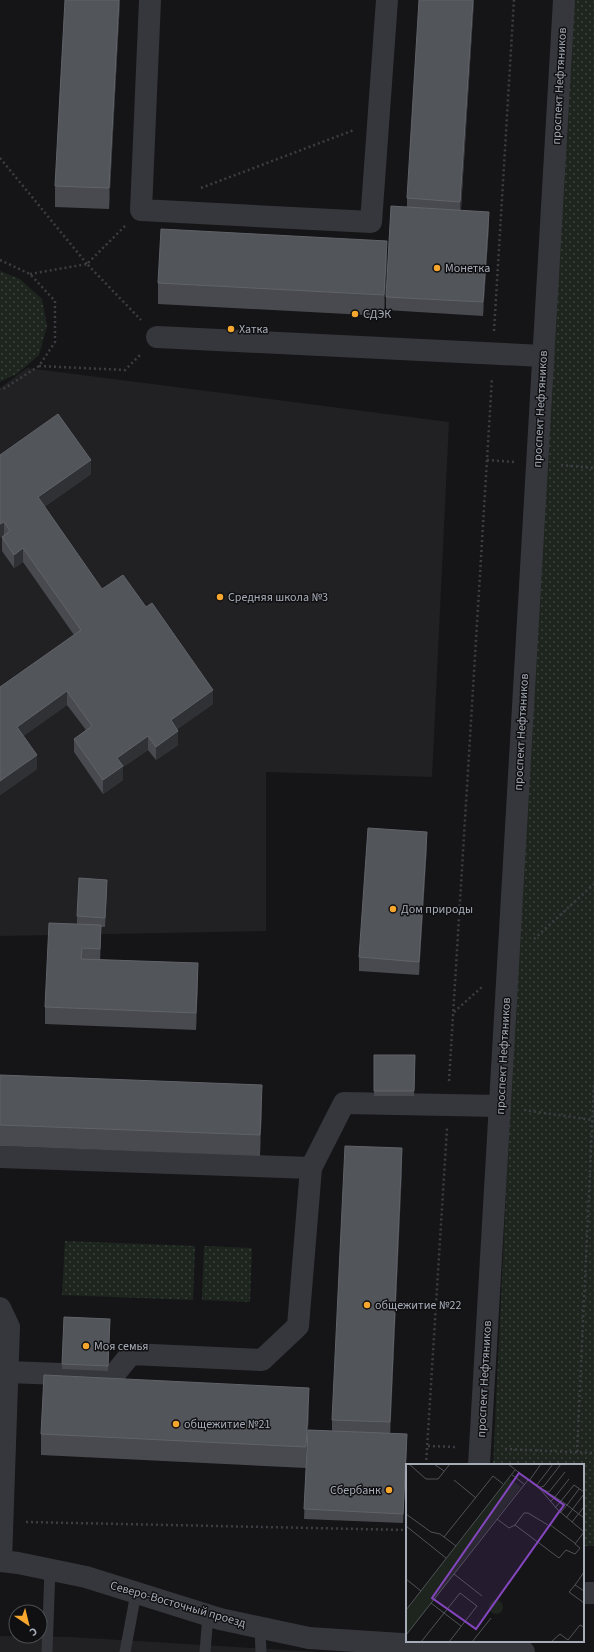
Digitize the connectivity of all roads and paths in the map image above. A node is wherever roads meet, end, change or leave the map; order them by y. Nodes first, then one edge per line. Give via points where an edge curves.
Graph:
1 (150, 0) edge
2 (387, 0) edge
3 (514, 0) edge
4 (564, 0) edge
5 (378, 120) junction
6 (0, 158) edge
7 (200, 188) dead end
8 (141, 210) junction
9 (0, 260) edge
10 (87, 264) junction
11 (30, 274) junction
12 (157, 337) junction
13 (493, 354) junction
14 (543, 356) junction
15 (39, 366) junction
16 (0, 389) edge
17 (594, 1085) edge
18 (448, 1105) junction
19 (500, 1106) junction
20 (592, 1120) junction
21 (0, 1157) edge
22 (311, 1168) junction
23 (0, 1308) edge
24 (8, 1372) junction
25 (3, 1394) edge
26 (594, 1453) edge
27 (426, 1464) edge
28 (479, 1464) edge
29 (3, 1521) junction
30 (406, 1530) edge
31 (1, 1561) edge
32 (50, 1570) junction
33 (584, 1592) edge
34 (136, 1593) junction
35 (594, 1593) edge
36 (208, 1615) junction
37 (260, 1628) junction
38 (323, 1646) edge
39 (363, 1647) edge
40 (465, 1647) edge
41 (47, 1652) edge
42 (125, 1652) edge
43 (205, 1652) edge
44 (261, 1652) edge
45 (524, 1652) edge

1 - 8 street
2 - 5 street
3 - 13 path
4 - 14 street, проспект Нефтяников
5 - 7 path
5 - 8 street via 371,222
6 - 10 path
8 - 10 path
9 - 11 path
10 - 11 path
10 - 12 path
11 - 15 path via 55,301 55,342
12 - 13 street
12 - 15 path via 125,370
13 - 14 street
13 - 18 path
14 - 19 street, проспект Нефтяников
15 - 16 path
17 - 20 path
18 - 19 street
18 - 22 street via 344,1103
18 - 27 path
19 - 20 path
19 - 28 street, проспект Нефтяников
20 - 26 path via 577,1452
21 - 22 street
22 - 24 street via 298,1326 262,1360 131,1354 113,1376
23 - 24 street via 9,1327
24 - 25 street
25 - 29 street
29 - 30 path
29 - 31 street
31 - 32 street, Северо-Восточный проезд
32 - 34 street, Северо-Восточный проезд via 86,1577
32 - 41 lane
33 - 35 street
34 - 36 street, Северо-Восточный проезд
34 - 42 lane
36 - 37 street, Северо-Восточный проезд
36 - 43 lane
37 - 38 street, Северо-Восточный проезд via 309,1638
37 - 44 lane
38 - 39 street, Северо-Восточный проезд
39 - 40 street, Северо-Восточный проезд
40 - 45 street, Северо-Восточный проезд

